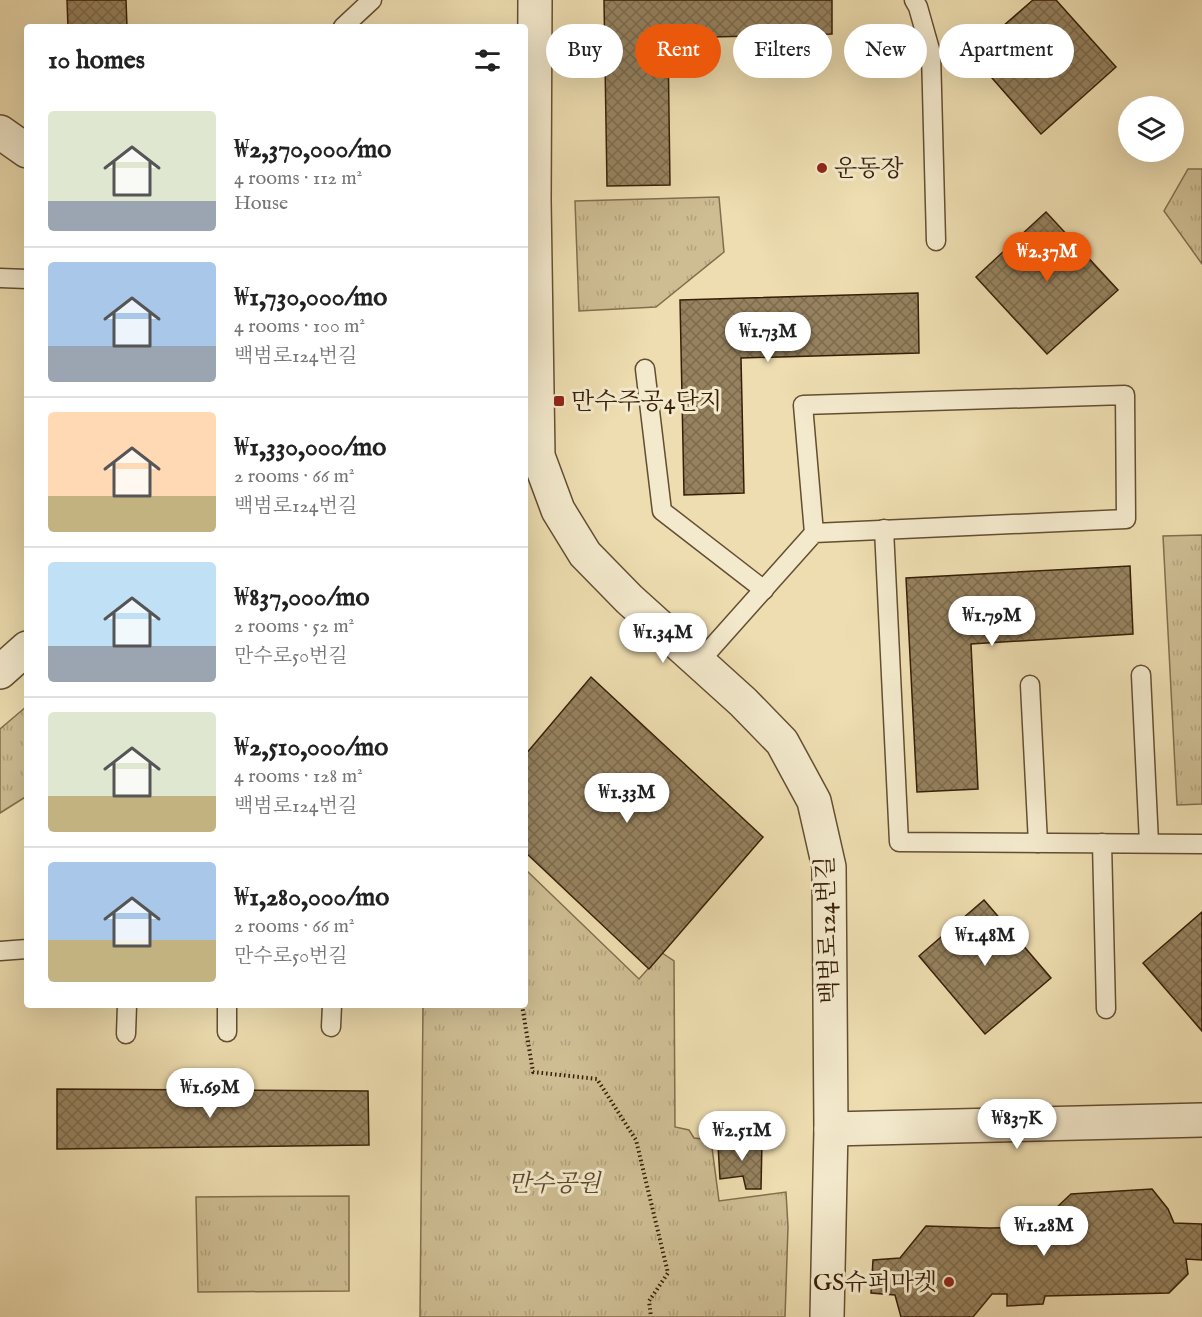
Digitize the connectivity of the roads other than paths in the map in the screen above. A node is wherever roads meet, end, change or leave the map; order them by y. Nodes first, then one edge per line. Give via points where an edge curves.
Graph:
1 (372, 0) edge
2 (535, 0) edge
3 (914, 0) edge
4 (346, 24) edge
5 (0, 132) edge
6 (24, 149) edge
7 (529, 200) edge
8 (936, 241) dead end
9 (0, 279) edge
10 (24, 279) edge
11 (645, 369) dead end
12 (884, 529) junction
13 (814, 533) junction
14 (764, 590) junction
15 (24, 651) edge
16 (699, 662) junction
17 (0, 672) edge
18 (1141, 675) dead end
19 (1030, 685) dead end
20 (1038, 843) junction
21 (1102, 843) junction
22 (1149, 843) junction
23 (1202, 844) edge
24 (24, 949) edge
25 (0, 951) edge
26 (127, 1008) edge
27 (227, 1008) edge
28 (332, 1008) edge
29 (1106, 1009) dead end
30 (331, 1027) dead end
31 (227, 1032) dead end
32 (126, 1034) dead end
33 (1202, 1120) edge
34 (831, 1129) junction
35 (827, 1317) edge

1 - 4 lane
2 - 7 street, 백범로124번길
3 - 8 lane via 931,53
5 - 6 street
7 - 16 street, 백범로124번길 via 538,456 558,510 585,554
9 - 10 lane
11 - 14 lane via 662,511
12 - 13 lane
12 - 13 lane via 1126,519 1125,395 802,405
12 - 20 lane via 899,842
13 - 14 lane
14 - 16 lane
15 - 17 street
16 - 34 street, 백범로124번길 via 782,742 814,801 829,867
18 - 22 lane
19 - 20 lane
20 - 21 lane
21 - 22 lane
21 - 29 lane
22 - 23 lane
24 - 25 lane
26 - 32 lane
27 - 31 lane
28 - 30 lane
33 - 34 street
34 - 35 street, 백범로124번길

